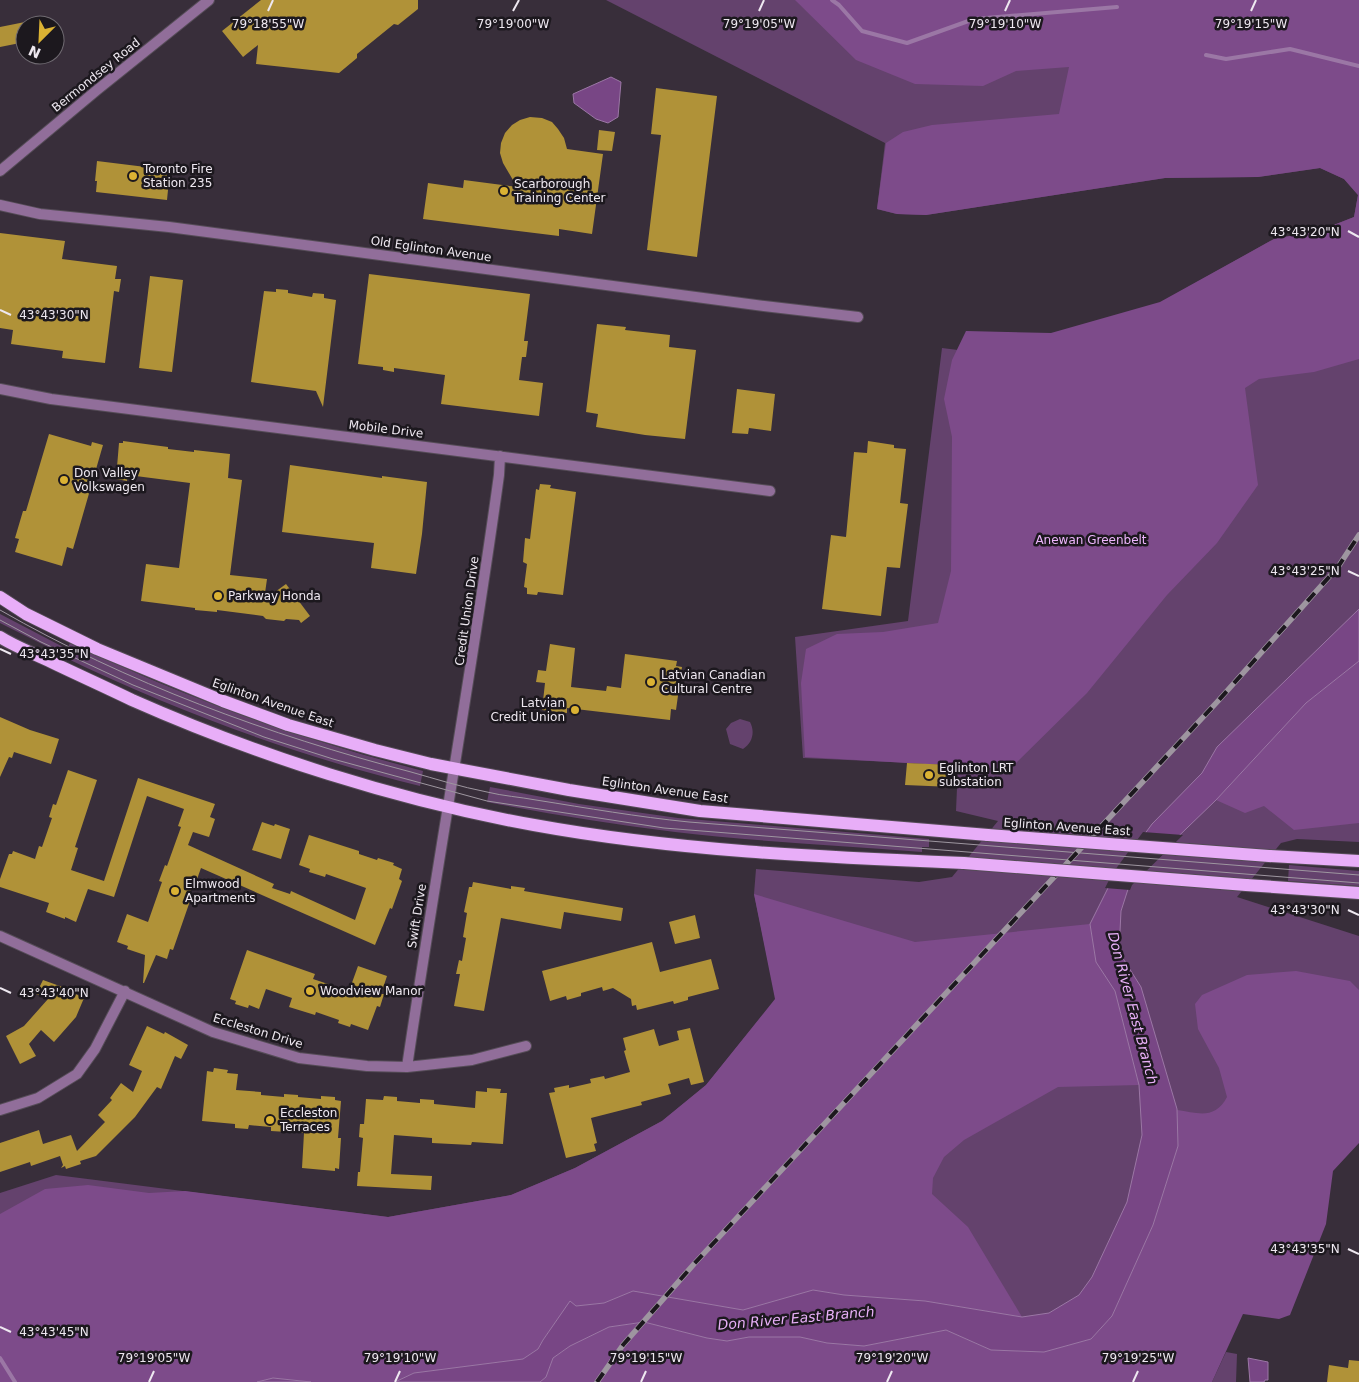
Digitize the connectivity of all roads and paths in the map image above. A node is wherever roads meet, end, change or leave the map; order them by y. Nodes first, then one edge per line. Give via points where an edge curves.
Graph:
1 (210, 0) edge
2 (0, 170) edge
3 (0, 205) edge
4 (858, 317) dead end
5 (0, 389) edge
6 (500, 456) junction
7 (770, 490) dead end
8 (0, 598) edge
9 (0, 637) edge
10 (455, 769) junction
11 (449, 807) junction
12 (1359, 861) edge
13 (1359, 893) edge
14 (0, 936) edge
15 (125, 991) junction
16 (526, 1046) dead end
17 (407, 1067) junction
18 (0, 1110) edge

1 - 2 street, Bermondsey Road
3 - 4 street, Old Eglinton Avenue via 40,214 169,227
5 - 6 street, Mobile Drive via 50,399
6 - 7 street, Mobile Drive
6 - 10 street, Credit Union Drive via 488,558
8 - 10 main road, Eglinton Avenue East via 96,649 223,701 288,725
9 - 11 main road via 161,713 213,733 340,777
10 - 11 street, Swift Drive
10 - 12 main road, Eglinton Avenue East, bridge via 700,811
11 - 13 main road, bridge via 533,825 694,847 964,863
11 - 17 street, Swift Drive
14 - 15 street, Eccleston Drive
15 - 17 street, Eccleston Drive via 213,1032 299,1058
15 - 18 street via 95,1049 77,1074 38,1098
16 - 17 street, Eccleston Drive via 472,1060

